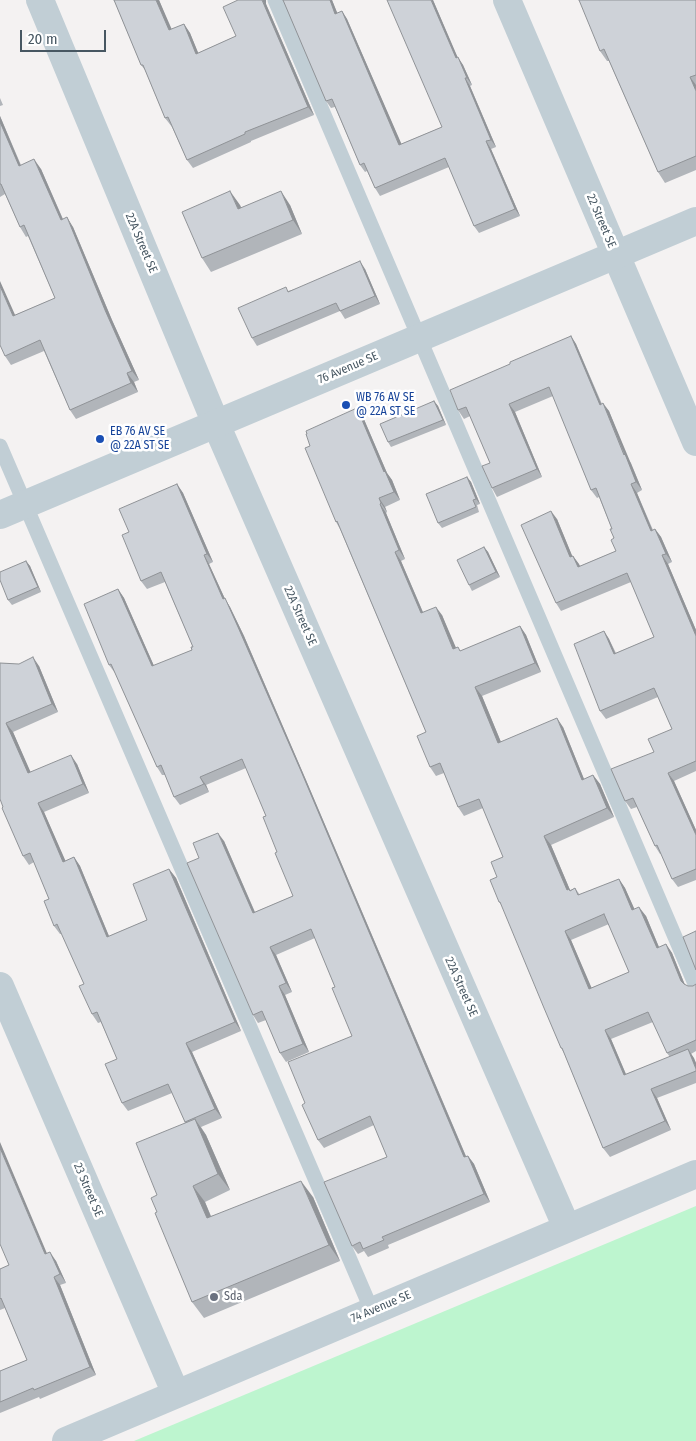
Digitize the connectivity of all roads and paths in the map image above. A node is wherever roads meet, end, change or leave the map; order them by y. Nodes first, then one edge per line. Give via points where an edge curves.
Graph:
1 (40, 0) edge
2 (275, 0) edge
3 (507, 0) edge
4 (696, 221) edge
5 (616, 255) junction
6 (418, 338) junction
7 (216, 424) junction
8 (696, 442) edge
9 (0, 446) edge
10 (25, 504) junction
11 (0, 515) edge
12 (0, 986) edge
13 (696, 986) edge
14 (696, 1174) edge
15 (566, 1228) junction
16 (372, 1311) junction
17 (176, 1394) junction
18 (66, 1441) edge

1 - 7 street, 22A Street SE
2 - 6 lane
3 - 5 street, 22 Street SE
4 - 5 street, 76 Avenue SE
5 - 6 street, 76 Avenue SE
5 - 8 street, 22 Street SE
6 - 7 street, 76 Avenue SE
6 - 13 lane
7 - 10 street, 76 Avenue SE
7 - 15 street, 22A Street SE
9 - 10 lane
10 - 11 street, 76 Avenue SE
10 - 16 lane
12 - 17 street, 23 Street SE
14 - 15 street, 74 Avenue SE
15 - 16 street, 74 Avenue SE
16 - 17 street, 74 Avenue SE
17 - 18 street, 74 Avenue SE

